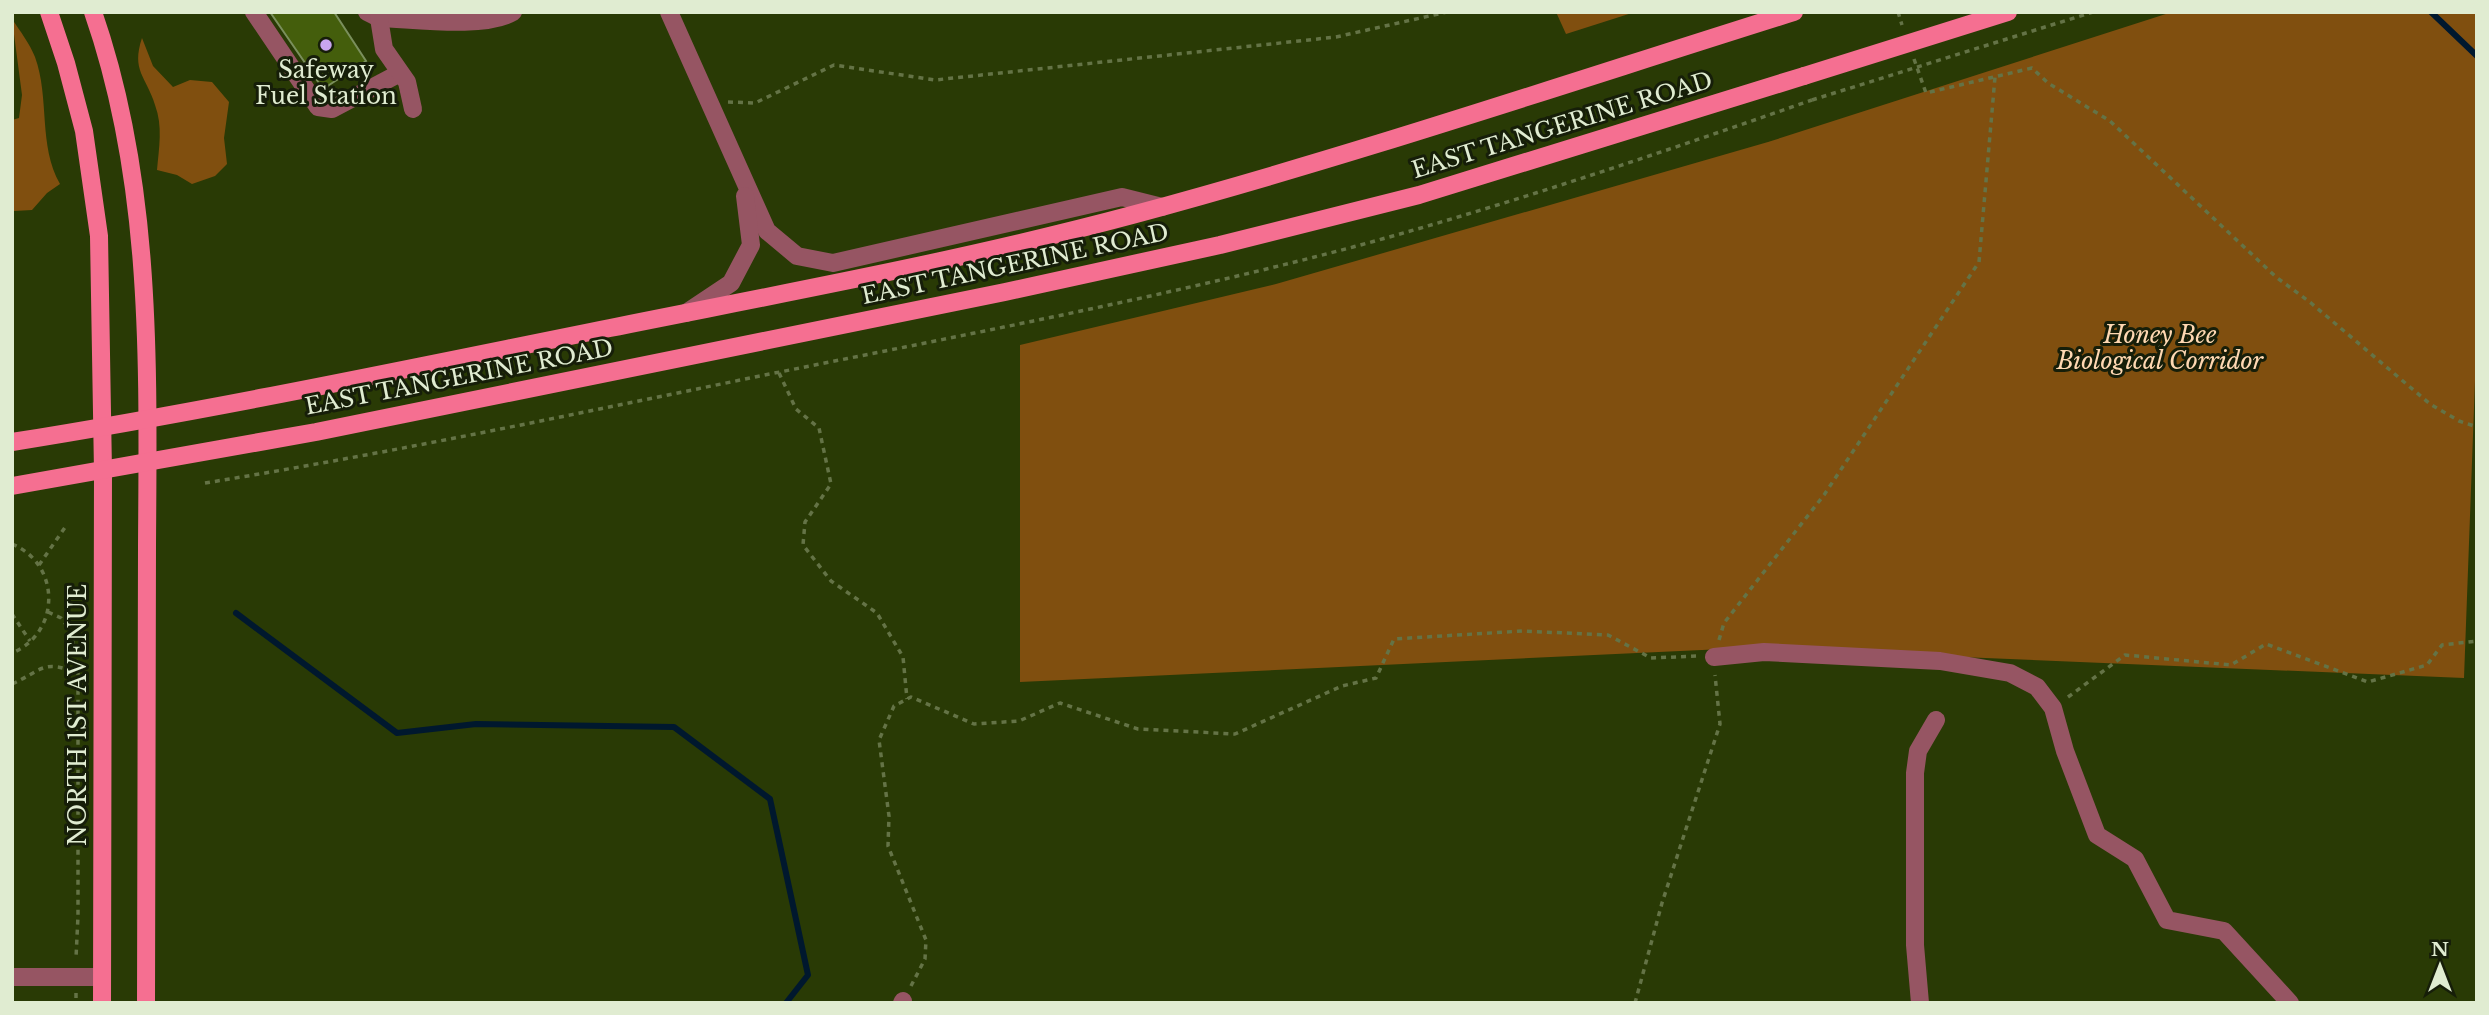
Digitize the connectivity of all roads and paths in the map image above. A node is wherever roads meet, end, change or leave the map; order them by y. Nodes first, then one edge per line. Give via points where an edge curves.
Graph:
1 (49, 12) edge
2 (93, 12) edge
3 (254, 12) edge
4 (513, 12) edge
5 (669, 12) edge
6 (1447, 12) edge
7 (1898, 12) edge
8 (2008, 12) edge
9 (2093, 12) edge
10 (1787, 14) edge
11 (373, 15) edge
12 (1906, 35) dead end
13 (1914, 58) dead end
14 (400, 72) junction
15 (1996, 77) junction
16 (709, 101) junction
17 (413, 109) dead end
18 (743, 178) junction
19 (1162, 207) junction
20 (686, 313) junction
21 (779, 372) junction
22 (147, 419) junction
23 (2477, 427) edge
24 (102, 428) junction
25 (12, 442) edge
26 (147, 463) junction
27 (103, 471) junction
28 (205, 483) dead end
29 (12, 486) edge
30 (66, 526) dead end
31 (12, 544) edge
32 (39, 565) junction
33 (48, 611) junction
34 (12, 614) edge
35 (31, 641) junction
36 (2477, 641) edge
37 (12, 653) edge
38 (1714, 657) junction
39 (78, 673) junction
40 (12, 684) edge
41 (907, 699) junction
42 (2053, 708) junction
43 (1936, 720) dead end
44 (12, 977) edge
45 (76, 977) junction
46 (102, 977) junction
47 (903, 1002) edge
48 (76, 1003) edge
49 (102, 1003) edge
50 (146, 1003) edge
51 (1635, 1003) edge
52 (1920, 1003) edge
53 (2290, 1003) edge

1 - 24 main road, NORTH 1ST AVENUE via 79,110 95,199 101,278
2 - 22 main road via 117,92 138,208
3 - 14 street via 318,107 332,109
4 - 11 street via 501,19 478,21
5 - 16 street
6 - 16 path via 1336,37 935,80 834,65 755,103
7 - 12 path
8 - 26 main road, EAST TANGERINE ROAD, bridge via 1419,195 1220,245
9 - 21 path, bridge via 1812,100 1497,207 1339,251 1135,299
10 - 19 main road, EAST TANGERINE ROAD
11 - 14 street via 384,49
13 - 15 path via 1926,93
14 - 17 street
15 - 23 path via 2032,68 2110,121 2276,277 2430,404
15 - 38 path via 1979,262 1824,495 1724,623
16 - 18 street
18 - 19 street via 767,231 797,256 833,263 1122,197
18 - 20 street via 751,245 731,283
19 - 20 main road, EAST TANGERINE ROAD via 920,265
20 - 22 main road, EAST TANGERINE ROAD
21 - 28 path
21 - 41 path via 796,409 820,428 831,484 805,522 803,545 831,581 877,613 903,657
22 - 24 main road, EAST TANGERINE ROAD
22 - 26 main road
24 - 25 main road, EAST TANGERINE ROAD
24 - 27 main road, NORTH 1ST AVENUE
26 - 27 main road, EAST TANGERINE ROAD
26 - 50 main road
27 - 29 main road, EAST TANGERINE ROAD
27 - 46 main road, NORTH 1ST AVENUE
30 - 32 path
31 - 32 path
32 - 33 path via 50,593
33 - 35 path
33 - 39 path via 71,631
34 - 35 path
35 - 37 path
36 - 42 path via 2442,645 2427,666 2368,682 2266,644 2231,666 2125,655
38 - 41 path via 1651,658 1608,635 1596,634 1522,631 1394,639 1376,678 1342,686 1235,734 1138,729 1060,703 1019,721 974,724
38 - 42 street via 1763,652 1940,660 2010,673 2037,687
38 - 51 path via 1720,724
39 - 40 path via 47,666
39 - 45 path
41 - 47 path via 894,706 879,740 889,816 888,846 926,940 925,960
42 - 53 street via 2097,835 2135,859 2167,920 2224,931
43 - 52 street via 1918,751 1915,773 1915,945
44 - 45 street
45 - 46 street
45 - 48 path
46 - 49 main road, NORTH 1ST AVENUE

